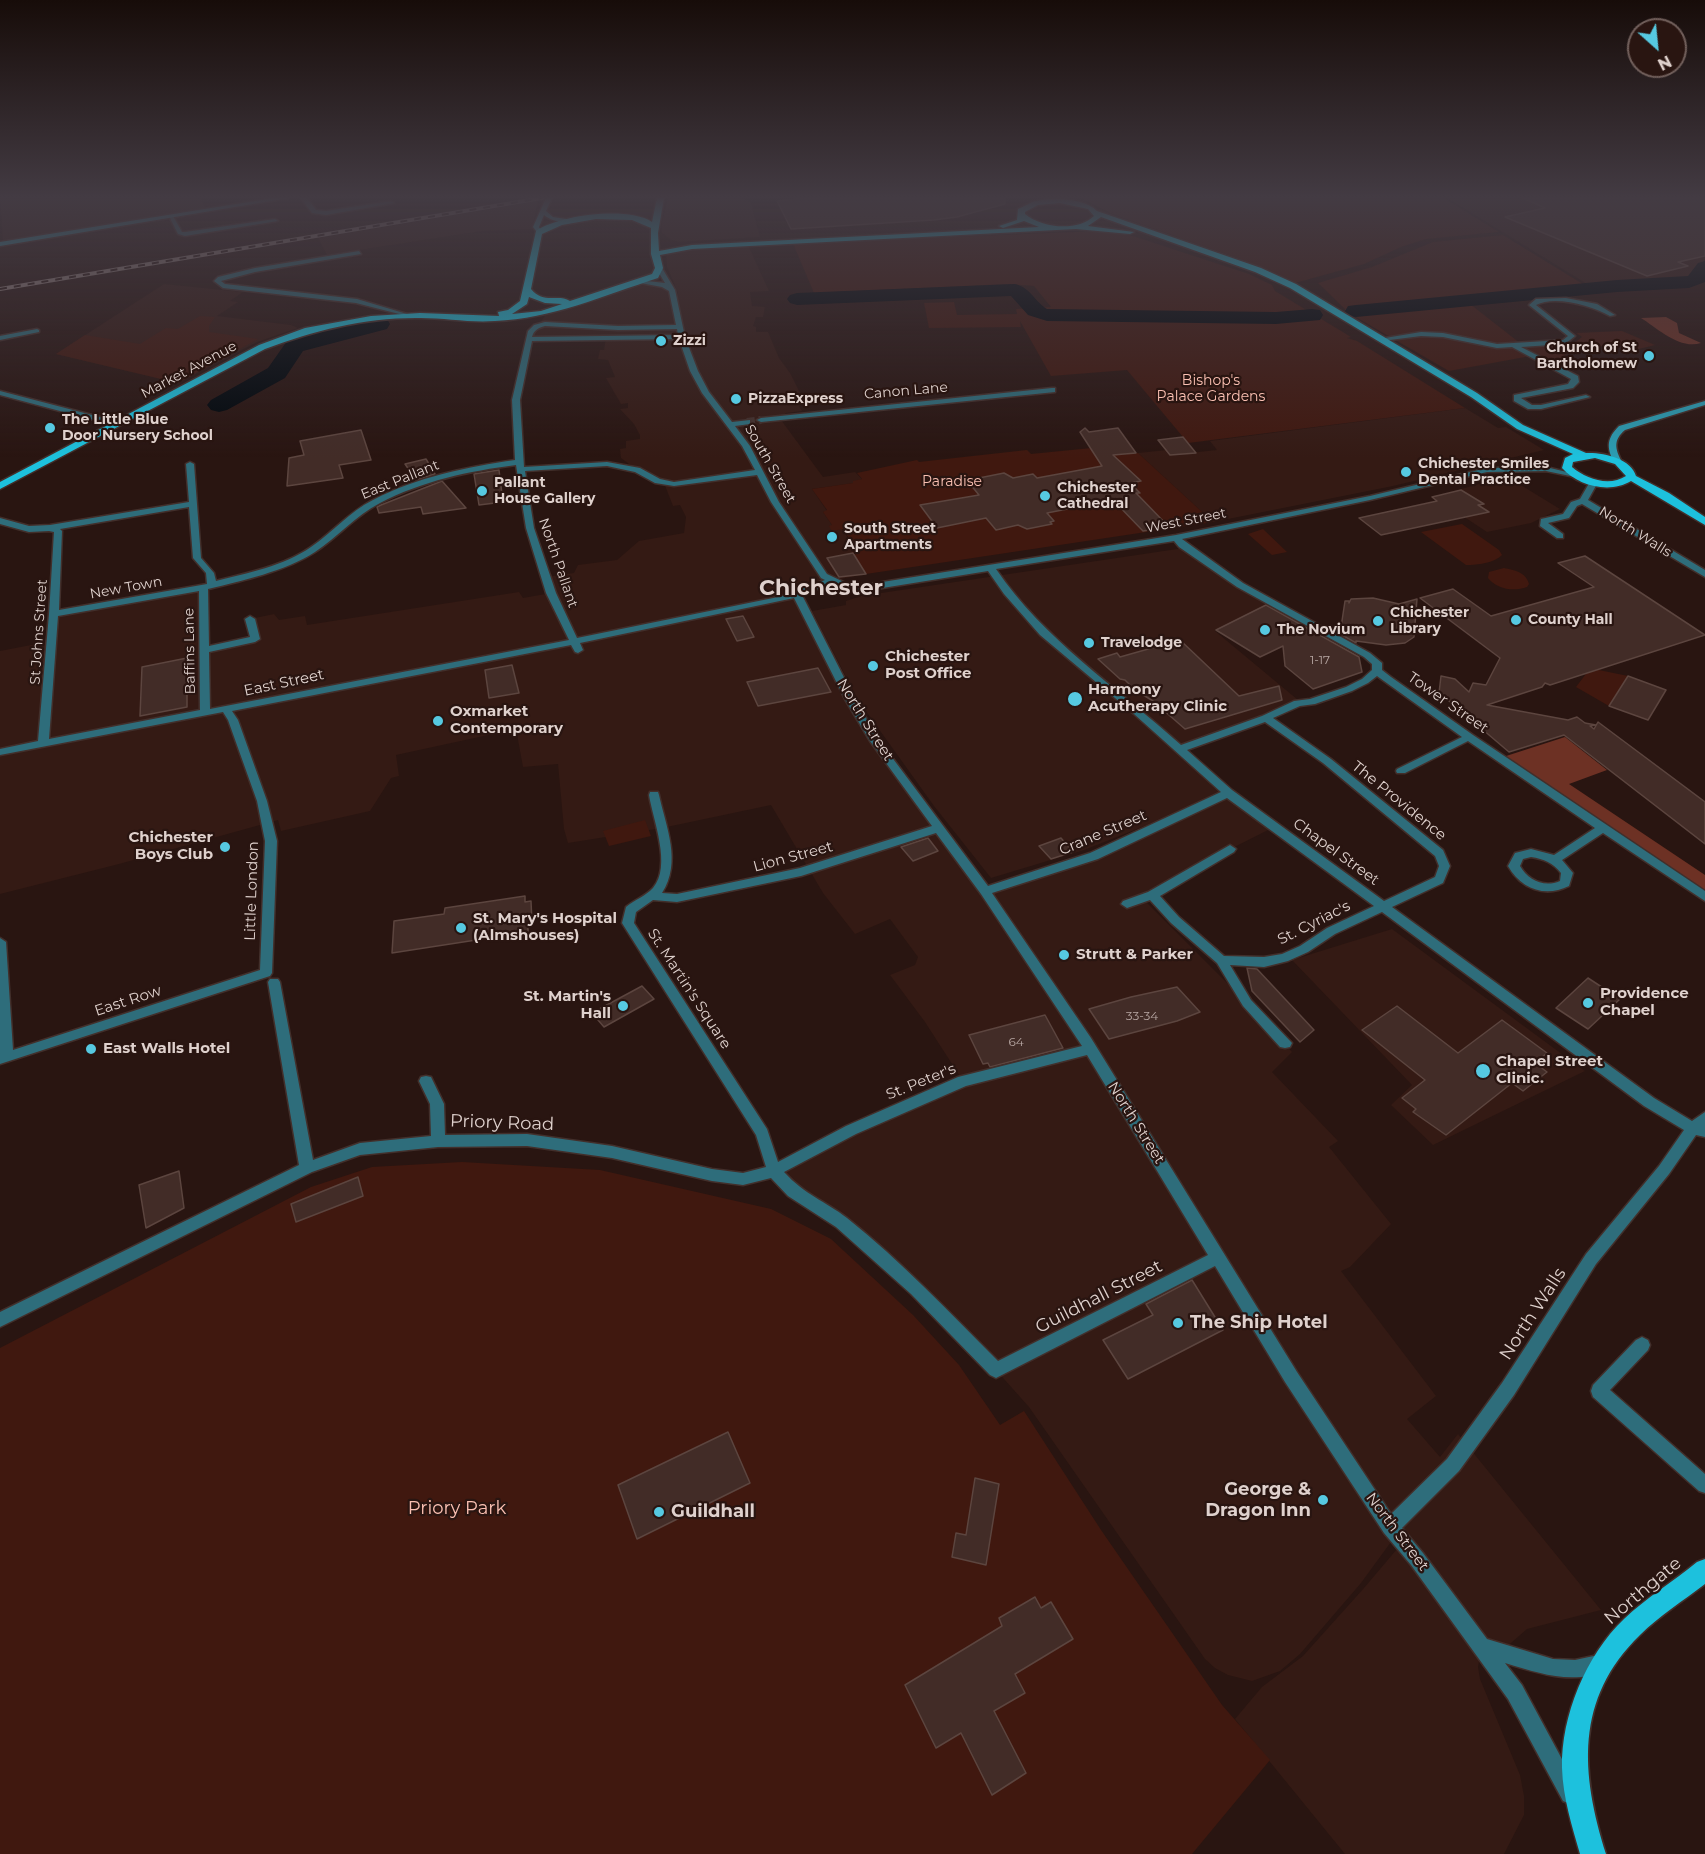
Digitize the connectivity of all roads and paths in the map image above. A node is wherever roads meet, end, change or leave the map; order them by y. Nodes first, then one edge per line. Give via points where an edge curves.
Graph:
1 (221, 285) edge
2 (529, 285) edge
3 (630, 285) edge
4 (660, 285) edge
5 (669, 285) edge
6 (1275, 285) edge
7 (1287, 285) edge
8 (672, 290) junction
9 (528, 291) junction
10 (581, 299) junction
11 (405, 315) junction
12 (1612, 315) dead end
13 (476, 317) junction
14 (681, 326) junction
15 (38, 331) dead end
16 (529, 335) junction
17 (682, 337) junction
18 (0, 338) edge
19 (1382, 339) junction
20 (1514, 345) junction
21 (1052, 390) dead end
22 (0, 393) edge
23 (1586, 397) dead end
24 (1705, 403) edge
25 (1492, 410) junction
26 (761, 420) tunnel mouth
27 (747, 422) tunnel mouth
28 (116, 424) junction
29 (731, 424) junction
30 (1520, 428) junction
31 (1611, 449) junction
32 (1583, 455) junction
33 (1596, 455) junction
34 (1567, 462) junction
35 (1618, 462) junction
36 (190, 464) dead end
37 (521, 465) junction
38 (1546, 469) junction
39 (761, 472) junction
40 (1575, 475) junction
41 (1631, 477) junction
42 (1594, 482) junction
43 (1616, 484) junction
44 (0, 486) edge
45 (1583, 501) junction
46 (192, 504) junction
47 (1682, 508) junction
48 (0, 521) edge
49 (1705, 522) edge
50 (50, 528) junction
51 (1560, 536) dead end
52 (1176, 538) junction
53 (991, 568) junction
54 (1705, 574) edge
55 (830, 581) junction
56 (208, 586) junction
57 (797, 594) junction
58 (54, 614) junction
59 (250, 619) dead end
60 (576, 646) junction
61 (203, 650) junction
62 (1377, 671) junction
63 (226, 710) junction
64 (205, 714) junction
65 (1266, 718) junction
66 (1469, 737) junction
67 (44, 744) junction
68 (1179, 748) junction
69 (0, 752) edge
70 (1401, 771) dead end
71 (1228, 793) junction
72 (654, 795) dead end
73 (939, 828) junction
74 (1602, 828) junction
75 (1230, 849) dead end
76 (1555, 860) dead end
77 (986, 891) junction
78 (1152, 895) junction
79 (652, 896) junction
80 (1705, 897) edge
81 (1127, 904) dead end
82 (1384, 907) junction
83 (0, 942) edge
84 (1221, 960) junction
85 (270, 978) junction
86 (1285, 1043) dead end
87 (1090, 1049) junction
88 (4, 1058) edge
89 (426, 1081) dead end
90 (1701, 1126) edge
91 (438, 1141) junction
92 (307, 1168) junction
93 (774, 1171) junction
94 (1219, 1257) junction
95 (0, 1320) edge
96 (1642, 1345) dead end
97 (1705, 1485) edge
98 (1390, 1527) junction
99 (1705, 1570) edge
100 (1483, 1647) junction
101 (1603, 1663) junction
102 (1582, 1820) junction
103 (1593, 1854) edge

1 - 11 street via 357,301
2 - 9 main road
3 - 10 main road
4 - 8 street
5 - 8 street, South Street
6 - 25 main road
7 - 19 main road
8 - 14 street, South Street
9 - 10 main road via 532,297 547,301
9 - 13 main road via 524,302 511,312
10 - 13 main road via 525,316
11 - 13 main road, Market Avenue
11 - 28 main road, Market Avenue via 340,322 279,339
12 - 20 street via 1598,305 1565,299 1536,301 1532,305 1572,336 1565,342
14 - 16 street via 545,324 536,326
14 - 17 street, South Street
15 - 18 street
16 - 17 street
16 - 37 street, North Pallant via 516,400
17 - 29 street, South Street via 702,386
19 - 20 street via 1421,334
19 - 25 main road
20 - 23 street via 1575,378 1570,386 1518,395 1517,399 1531,407 1541,407
21 - 26 street, Canon Lane
22 - 28 street
24 - 31 street via 1622,428 1612,437
25 - 30 main road
27 - 29 street
28 - 44 main road, Market Avenue
29 - 39 street, South Street
30 - 32 main road
30 - 34 main road
31 - 33 street
31 - 35 street
32 - 33 main road
32 - 34 main road
33 - 35 main road
34 - 38 street, West Street
34 - 40 main road
35 - 41 main road via 1629,469
36 - 46 street
37 - 39 street, East Pallant via 607,464 674,484
37 - 56 street, East Pallant via 458,473 421,483 360,511 301,557
37 - 60 street, North Pallant via 530,528 554,598
38 - 40 street, West Street
38 - 52 street, West Street via 1487,470
39 - 55 street, South Street via 775,502
40 - 42 main road
41 - 43 main road
41 - 47 main road
42 - 43 main road
42 - 45 street, North Walls
43 - 47 main road
45 - 51 street via 1574,504 1566,516 1545,520 1543,524
45 - 54 street, North Walls
46 - 50 street
46 - 56 street via 197,558 210,573
47 - 49 main road
48 - 50 street via 29,529
50 - 58 street, St Johns Street via 58,531
52 - 53 street, West Street
52 - 62 street, Tower Street via 1233,581 1367,655 1377,663
53 - 55 street, West Street via 865,587
53 - 68 street, Chapel Street via 1043,633
55 - 57 street, East Street
56 - 58 street, New Town
56 - 61 street, Baffins Lane
57 - 60 street, East Street
57 - 73 street, North Street via 875,741
58 - 67 street, St Johns Street
59 - 61 street via 255,639
60 - 63 street, East Street
61 - 64 street, Baffins Lane
62 - 65 street via 1349,689 1311,702 1298,702
62 - 66 street, Tower Street
63 - 64 street, East Street
63 - 85 street, Little London via 262,801 271,841
64 - 67 street, East Street
65 - 68 street
65 - 82 street, The Providence via 1327,761 1439,853 1446,865 1439,880
66 - 70 street
66 - 74 street, Tower Street
67 - 69 street, East Street
68 - 71 street, Chapel Street
71 - 77 street, Crane Street via 1094,856
71 - 82 street, Chapel Street
72 - 79 street, St. Martin's Square via 668,874
73 - 77 street, North Street
73 - 79 street, Lion Street via 801,872 677,898
74 - 76 street
74 - 80 street, Tower Street
75 - 78 street
77 - 87 street, North Street
78 - 81 street
78 - 84 street
79 - 93 street, St. Martin's Square via 630,910 628,923 762,1133
82 - 84 street, St. Cyriac's via 1284,958 1264,962
82 - 90 street, Chapel Street via 1649,1102
83 - 88 street
84 - 86 street via 1247,1003
85 - 88 street, East Row
85 - 92 street, Little London
87 - 93 street, St. Peter's via 963,1081 851,1130
87 - 94 street, North Street
89 - 91 street via 437,1104
90 - 98 street, North Walls via 1591,1259 1508,1389 1453,1465
91 - 92 street, Priory Road via 360,1149
91 - 93 street, Priory Road via 527,1140 612,1152 743,1179
92 - 95 street, Priory Road
93 - 94 street, Guildhall Street via 793,1192 841,1222 916,1289 996,1370
94 - 98 street, North Street via 1291,1377
96 - 97 street via 1599,1392
98 - 100 street, North Street
99 - 101 main road, Northgate via 1633,1626
100 - 101 street via 1553,1668 1575,1669
100 - 102 street, North Street via 1522,1704
101 - 102 main road, Northgate via 1584,1704 1574,1746
102 - 103 main road, Northgate

